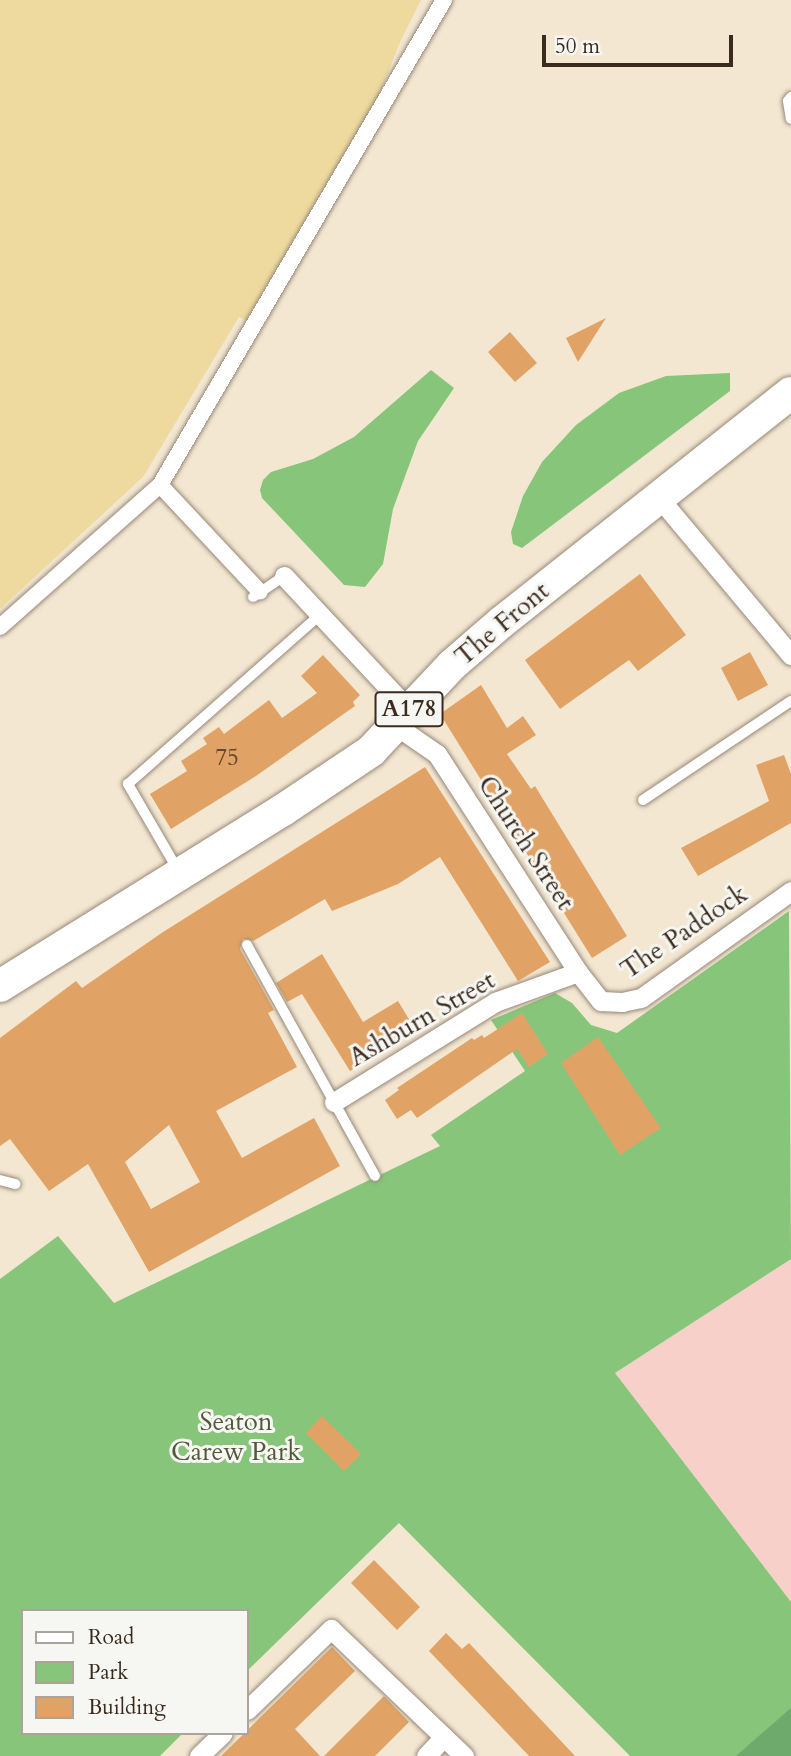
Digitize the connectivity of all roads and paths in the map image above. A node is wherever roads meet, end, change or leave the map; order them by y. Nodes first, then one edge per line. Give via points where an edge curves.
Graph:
1 (444, 0) edge
2 (791, 97) edge
3 (791, 120) edge
4 (791, 393) edge
5 (160, 485) junction
6 (660, 499) junction
7 (284, 576) joint
8 (256, 594) joint
9 (320, 615) junction
10 (0, 627) edge
11 (791, 654) edge
12 (791, 701) edge
13 (402, 718) junction
14 (643, 800) dead end
15 (180, 875) junction
16 (791, 891) edge
17 (247, 945) dead end
18 (578, 972) junction
19 (0, 986) edge
20 (601, 1001) joint
21 (334, 1102) junction
22 (375, 1176) dead end
23 (0, 1180) edge
24 (16, 1184) dead end
25 (248, 1709) edge
26 (221, 1735) edge
27 (444, 1737) junction
28 (199, 1756) edge
29 (426, 1756) edge
30 (464, 1756) edge

1 - 5 street
2 - 3 lane
4 - 6 main road, The Front / A178
5 - 8 street
5 - 10 street
6 - 11 street
6 - 13 main road, The Front / A178 via 503,621 452,665
7 - 8 lane
7 - 9 street, Church Street
9 - 13 street, Church Street
9 - 15 lane via 128,783
12 - 14 lane
13 - 15 main road, The Front / A178 via 371,751
13 - 18 street, Church Street via 437,754
15 - 19 main road, The Front / A178
16 - 20 street, The Paddock via 641,998
17 - 21 lane
18 - 20 street, Church Street
18 - 21 street, Ashburn Street via 495,1002
21 - 22 lane
23 - 24 lane
25 - 27 street via 331,1629
26 - 28 street
27 - 29 street
27 - 30 street

